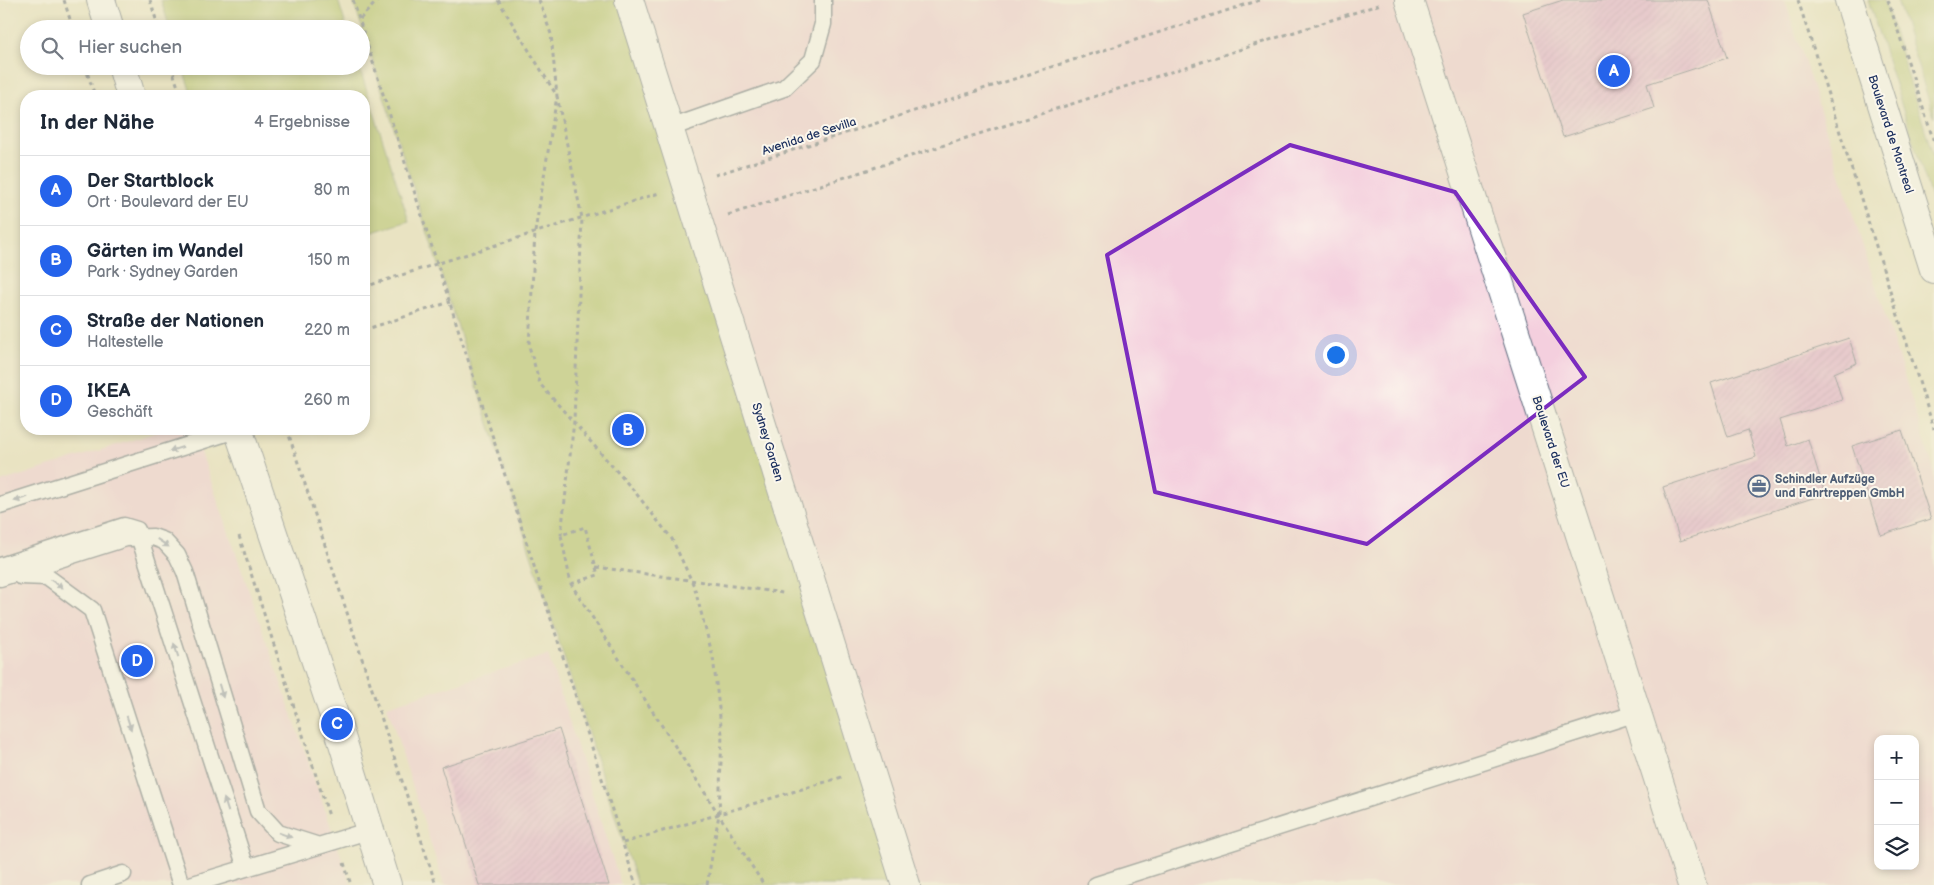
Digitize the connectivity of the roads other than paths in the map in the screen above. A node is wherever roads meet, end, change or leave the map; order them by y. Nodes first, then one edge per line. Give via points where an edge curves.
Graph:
1 (101, 0) edge
2 (629, 0) edge
3 (823, 0) edge
4 (1849, 0) edge
5 (1396, 2) edge
6 (107, 20) edge
7 (125, 75) edge
8 (129, 90) edge
9 (670, 128) junction
10 (1934, 268) edge
11 (220, 435) edge
12 (241, 435) edge
13 (0, 505) edge
14 (4, 573) edge
15 (1637, 713) junction
16 (371, 830) junction
17 (320, 846) junction
18 (246, 868) junction
19 (123, 874) dead end
20 (90, 885) edge
21 (181, 885) edge
22 (190, 885) edge
23 (387, 885) edge
24 (906, 885) edge
25 (1096, 885) edge
26 (1692, 885) edge

1 - 6 street
2 - 9 street, Sydney Garden
3 - 9 lane via 823,24 813,60 784,88
4 - 10 street, Boulevard de Montreal
5 - 15 street, Boulevard der EU
7 - 8 street
9 - 24 street, Sydney Garden
11 -> 13 lane
12 - 16 street
14 -> 17 lane via 126,538 153,537 164,541 177,555 185,572 258,811 278,833
18 -> 14 lane via 137,530 124,526
14 -> 21 lane via 47,577 92,610
15 - 25 lane
15 - 26 street, Boulevard der EU
16 - 17 lane
16 - 23 street
17 - 18 lane
18 - 22 lane
19 - 20 lane

